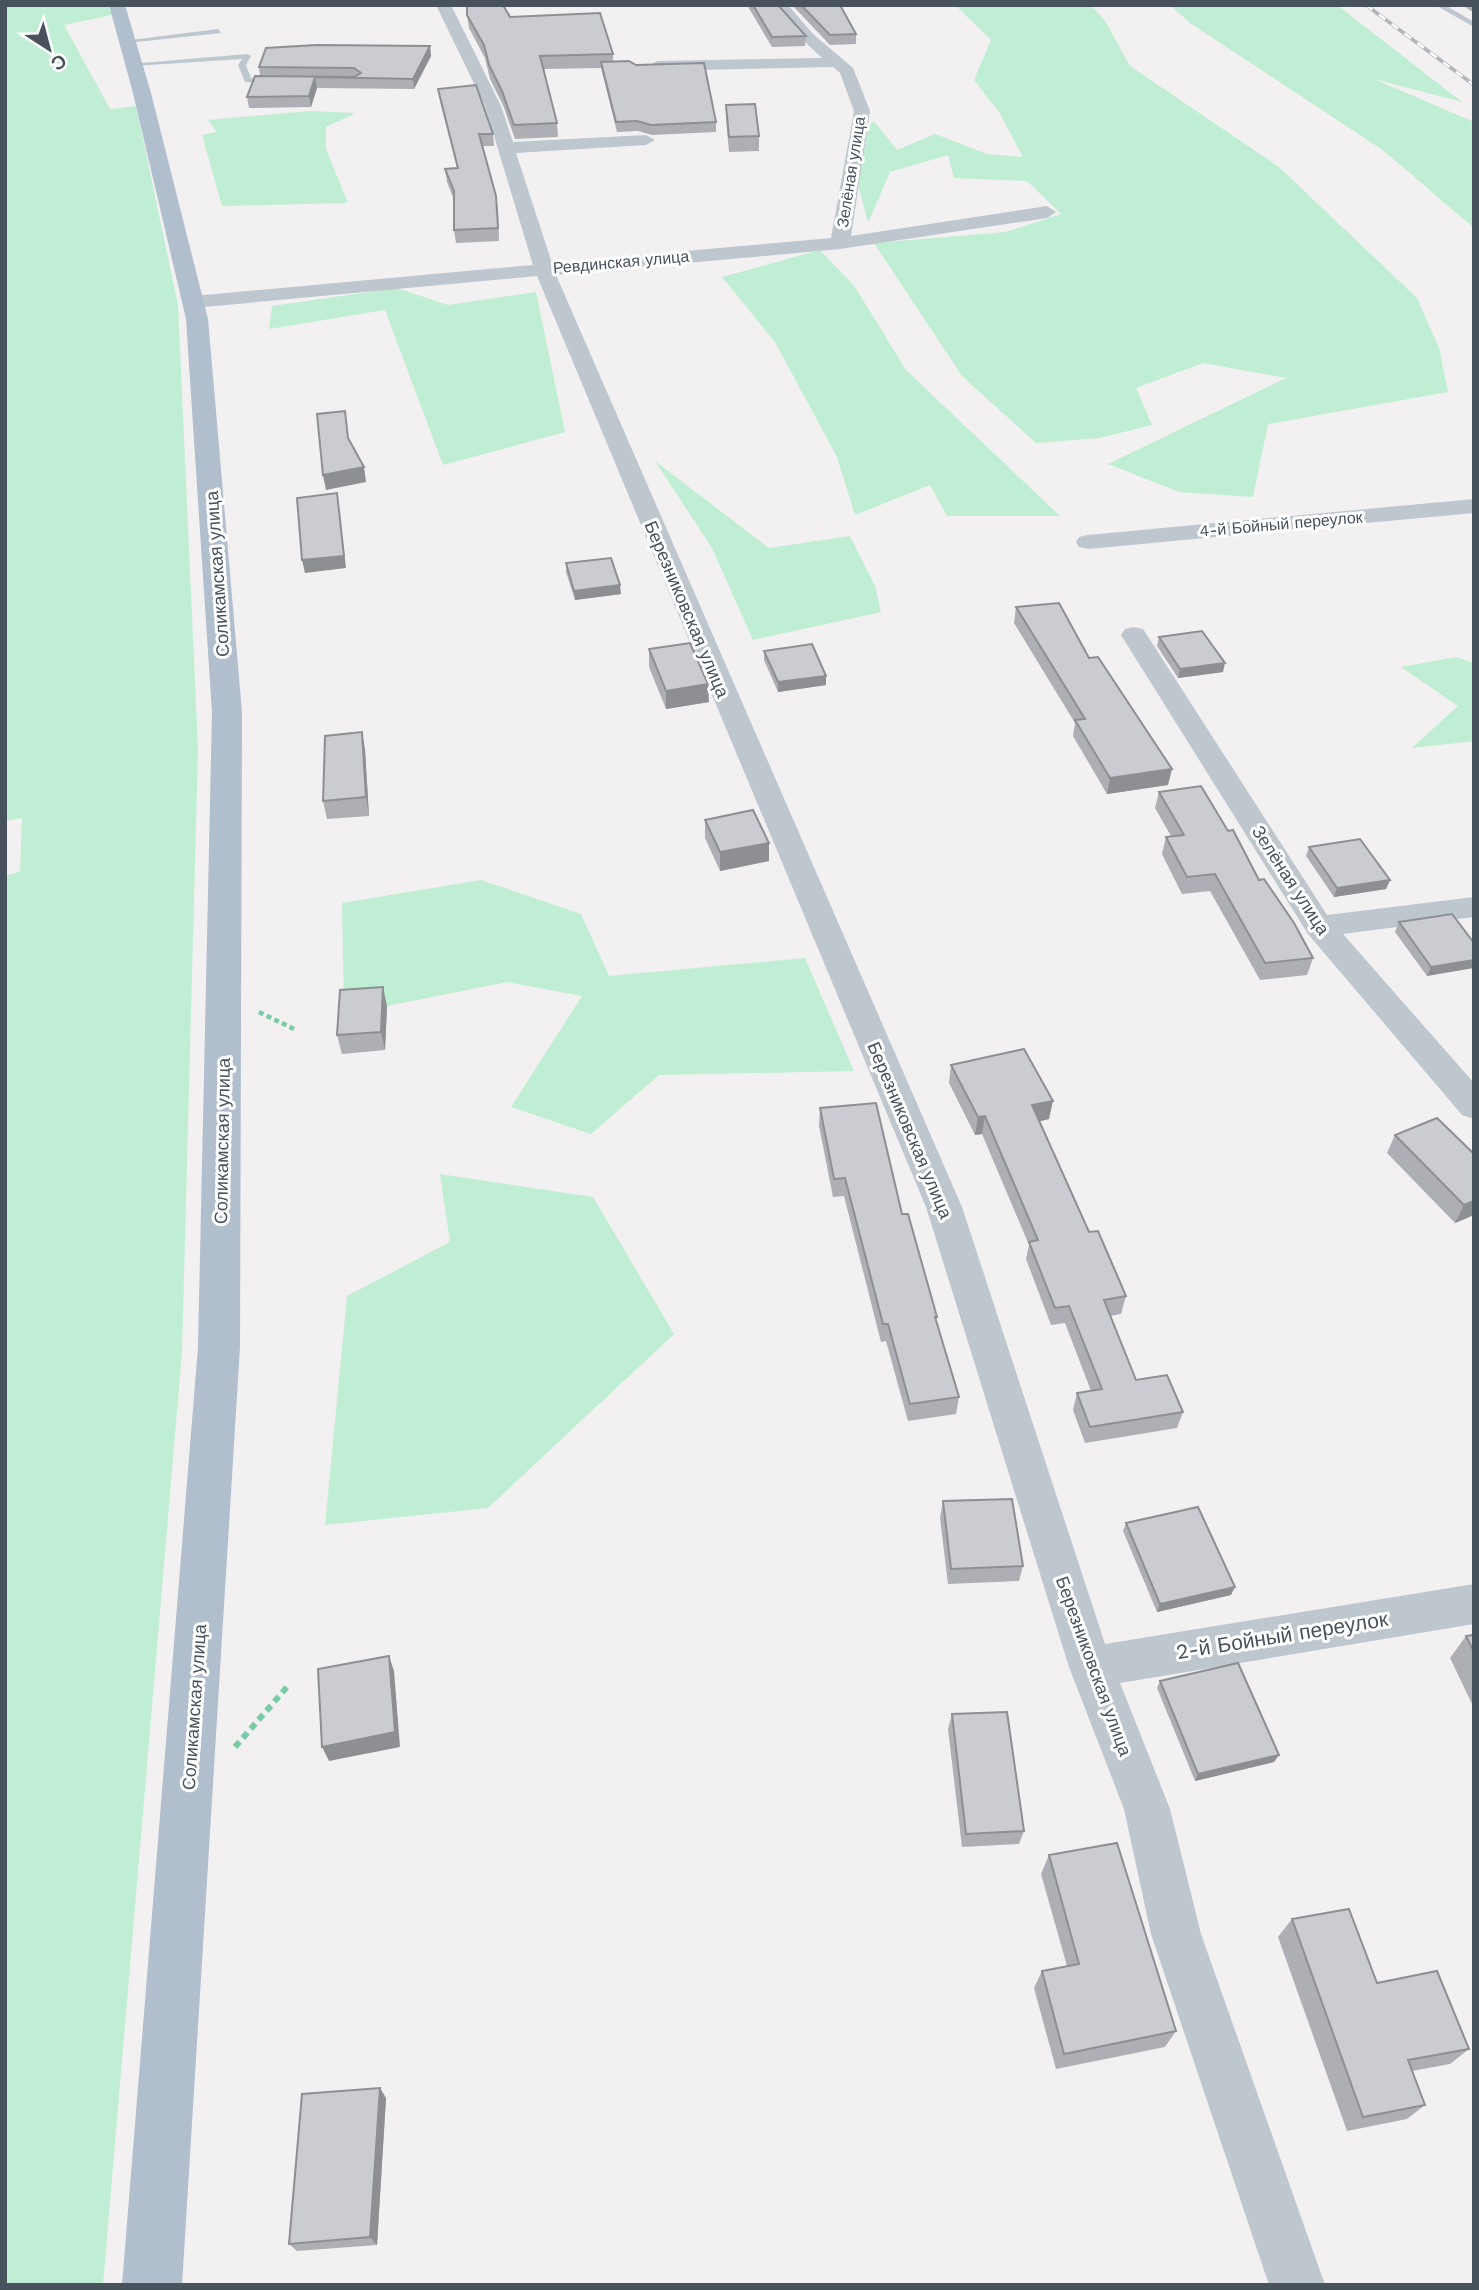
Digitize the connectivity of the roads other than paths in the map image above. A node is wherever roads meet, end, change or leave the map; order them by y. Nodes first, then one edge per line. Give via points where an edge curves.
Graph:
1 (117, 5) edge
2 (443, 5) edge
3 (780, 5) edge
4 (1439, 5) edge
5 (1474, 25) edge
6 (218, 31) dead end
7 (243, 42) dead end
8 (131, 53) junction
9 (247, 56) junction
10 (836, 62) junction
11 (636, 67) edge
12 (287, 82) edge
13 (646, 140) dead end
14 (506, 148) junction
15 (1047, 212) dead end
16 (840, 243) junction
17 (544, 269) junction
18 (193, 302) junction
19 (1474, 506) edge
20 (1088, 542) dead end
21 (1134, 635) dead end
22 (1474, 907) edge
23 (1319, 927) junction
24 (1474, 1106) edge
25 (1474, 1604) edge
26 (1091, 1667) junction
27 (152, 2285) edge
28 (1297, 2285) edge

1 - 8 main road, Соликамская улица
2 - 14 street, Березниковская улица via 493,106
3 - 10 street, Зелёная улица
4 - 5 lane
6 - 8 lane
7 - 9 lane via 250,52
8 - 9 lane
8 - 18 main road, Соликамская улица
9 - 12 lane via 242,65 248,80
10 - 11 street
10 - 16 street, Зелёная улица via 847,71 862,111
13 - 14 street
14 - 17 street, Березниковская улица
15 - 16 street, Ревдинская улица
16 - 17 street, Ревдинская улица
17 - 18 street, Ревдинская улица
17 - 26 street, Березниковская улица via 944,1208
18 - 27 main road, Соликамская улица via 228,712 219,1347
19 - 20 street, 4-й Бойный переулок
21 - 23 street, Зелёная улица
22 - 23 street
23 - 24 street, Зелёная улица
25 - 26 street, 2-й Бойный переулок
26 - 28 street, Березниковская улица via 1147,1810 1176,1934

